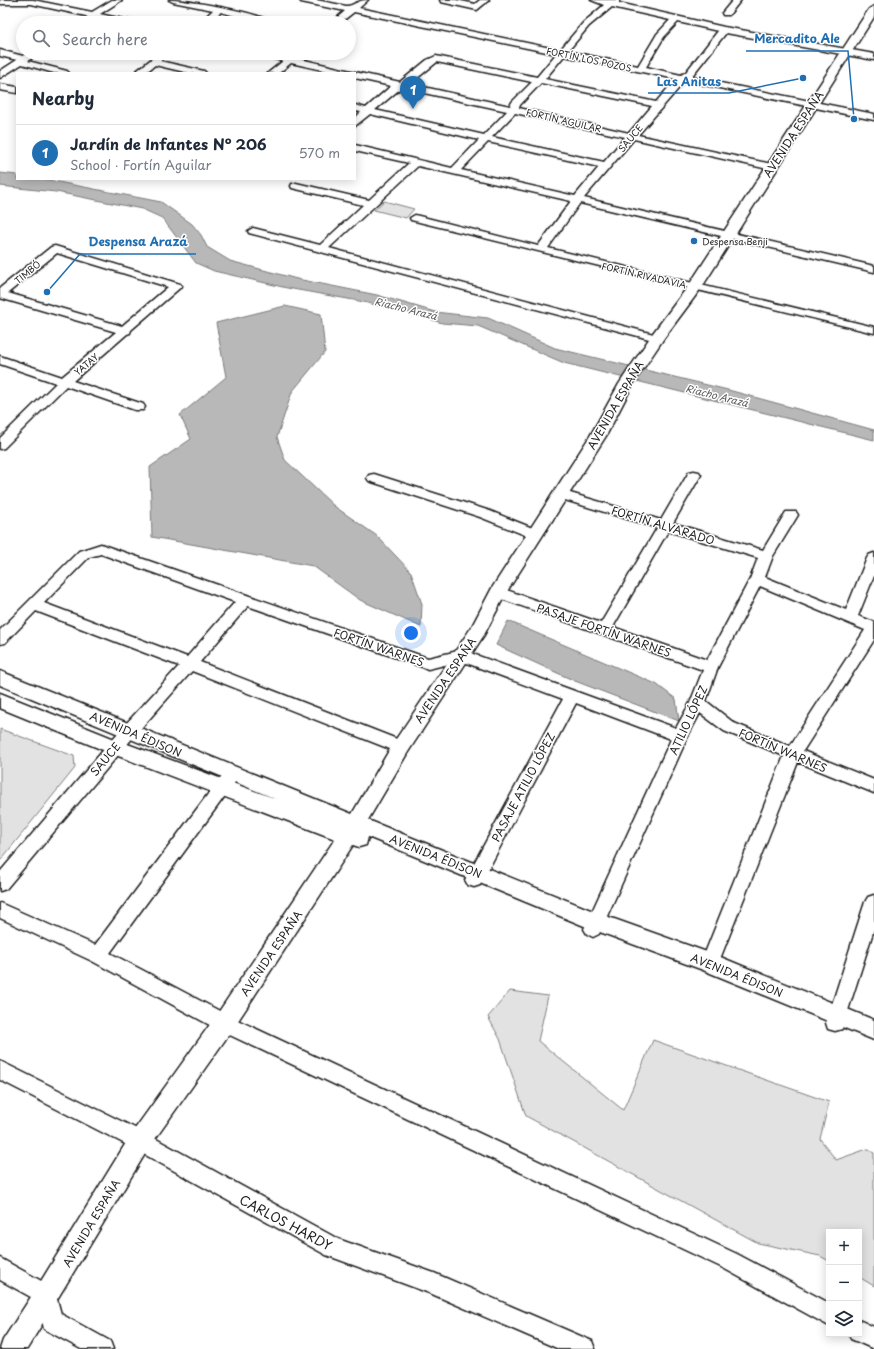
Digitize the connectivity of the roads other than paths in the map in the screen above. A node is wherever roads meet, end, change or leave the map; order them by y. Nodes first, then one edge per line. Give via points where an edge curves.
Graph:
1 (118, 0) edge
2 (173, 0) edge
3 (304, 0) edge
4 (364, 0) edge
5 (444, 0) edge
6 (485, 0) edge
7 (595, 0) edge
8 (737, 0) edge
9 (0, 2) edge
10 (614, 2) edge
11 (219, 9) junction
12 (354, 9) junction
13 (874, 9) edge
14 (726, 13) dead end
15 (93, 15) junction
16 (98, 16) edge
17 (211, 16) edge
18 (244, 16) edge
19 (344, 16) edge
20 (676, 18) junction
21 (724, 30) junction
22 (846, 52) junction
23 (0, 53) edge
24 (562, 53) junction
25 (16, 57) edge
26 (874, 57) edge
27 (23, 60) joint
28 (156, 60) edge
29 (289, 60) joint
30 (153, 62) junction
31 (640, 70) junction
32 (60, 72) edge
33 (140, 72) edge
34 (197, 72) edge
35 (275, 72) edge
36 (343, 72) edge
37 (0, 75) edge
38 (356, 75) edge
39 (682, 78) junction
40 (539, 79) junction
41 (403, 86) junction
42 (0, 87) edge
43 (16, 90) edge
44 (658, 105) junction
45 (812, 105) junction
46 (356, 108) edge
47 (514, 109) junction
48 (368, 111) junction
49 (874, 117) edge
50 (356, 122) edge
51 (634, 135) junction
52 (485, 138) junction
53 (356, 148) edge
54 (416, 162) junction
55 (606, 166) junction
56 (772, 167) junction
57 (454, 171) junction
58 (296, 186) dead end
59 (577, 200) junction
60 (371, 204) junction
61 (415, 218) dead end
62 (253, 231) dead end
63 (728, 235) junction
64 (55, 249) joint
65 (322, 250) junction
66 (541, 250) junction
67 (874, 269) edge
68 (695, 287) junction
69 (0, 294) edge
70 (874, 330) edge
71 (126, 331) junction
72 (657, 338) junction
73 (0, 360) edge
74 (64, 382) junction
75 (139, 407) dead end
76 (6, 433) edge
77 (0, 445) edge
78 (694, 475) dead end
79 (374, 478) dead end
80 (560, 494) junction
81 (791, 515) dead end
82 (664, 525) junction
83 (535, 534) junction
84 (766, 556) junction
85 (874, 558) edge
86 (757, 579) junction
87 (498, 592) junction
88 (245, 600) junction
89 (34, 605) junction
90 (850, 618) junction
91 (874, 628) edge
92 (604, 630) junction
93 (0, 639) edge
94 (462, 655) junction
95 (190, 664) junction
96 (711, 667) junction
97 (0, 678) edge
98 (573, 694) junction
99 (0, 700) edge
100 (698, 703) junction
101 (129, 731) junction
102 (680, 736) junction
103 (115, 747) junction
104 (401, 747) junction
105 (793, 754) junction
106 (227, 781) junction
107 (874, 787) edge
108 (352, 830) junction
109 (475, 876) junction
110 (0, 884) edge
111 (874, 902) edge
112 (0, 910) edge
113 (594, 925) junction
114 (98, 955) junction
115 (710, 963) junction
116 (836, 1019) junction
117 (224, 1023) junction
118 (874, 1030) edge
119 (874, 1038) edge
120 (0, 1070) edge
121 (140, 1141) junction
122 (0, 1268) edge
123 (47, 1294) junction
124 (826, 1313) edge
125 (862, 1333) edge
126 (874, 1339) edge
127 (12, 1349) edge
128 (102, 1349) edge
129 (584, 1349) edge

1 - 15 street
2 - 11 street
3 - 12 street, FORTÍN LOS POZOS
4 - 12 street
5 - 6 street via 477,7
7 - 10 street
8 - 14 street
9 - 15 street via 31,2
10 - 20 street
10 - 24 street via 606,5
11 - 17 street
11 - 18 street
12 - 19 street
12 - 24 street, FORTÍN LOS POZOS
13 - 22 main road, AVENIDA ESPAÑA
15 - 16 street
20 - 21 street
20 - 31 street via 660,36
21 - 22 street
21 - 39 street, SAUCE via 689,74
22 - 26 street
22 - 45 main road, AVENIDA ESPAÑA
23 - 25 street
24 - 31 street, FORTÍN LOS POZOS
24 - 40 street
27 - 32 street
27 - 37 street
28 - 30 street
29 - 35 street
29 - 36 street
30 - 33 street
30 - 34 street
31 - 39 street, FORTÍN LOS POZOS
38 - 41 street, FORTÍN AGUILAR
39 - 44 street, SAUCE
39 - 45 street, FORTÍN LOS POZOS
40 - 41 street via 436,59 429,62
40 - 44 street
40 - 47 street
41 - 47 street, FORTÍN AGUILAR
41 - 48 street via 395,87
42 - 43 street
44 - 51 street, SAUCE
45 - 49 street, FORTÍN LOS POZOS
45 - 56 main road, AVENIDA ESPAÑA
46 - 48 street
47 - 51 street, FORTÍN AGUILAR
47 - 52 street
48 - 50 street
48 - 52 street
51 - 55 street, SAUCE
51 - 56 street, FORTÍN AGUILAR
52 - 55 street
52 - 57 street
53 - 54 street
54 - 57 street
54 - 60 street
55 - 59 street, SAUCE
56 - 63 main road, AVENIDA ESPAÑA
57 - 59 street
58 - 60 street
59 - 63 street
59 - 66 street, SAUCE
60 - 65 street
61 - 66 street, FORTÍN RIVADAVIA
62 - 65 street
63 - 67 street
63 - 68 main road, AVENIDA ESPAÑA
64 - 69 street, TIMBÓ
64 - 71 street, YATAY via 176,286
65 - 72 street
66 - 68 street, FORTÍN RIVADAVIA
68 - 70 street, FORTÍN RIVADAVIA
68 - 72 main road, AVENIDA ESPAÑA
69 - 71 street
71 - 74 street, YATAY
72 - 80 main road, AVENIDA ESPAÑA via 626,384 598,436
73 - 74 street
74 - 75 street
74 - 76 street, YATAY
76 - 77 street, YATAY
78 - 82 street
79 - 83 street via 486,514
80 - 82 street, FORTÍN ALVARADO
80 - 83 main road, AVENIDA ESPAÑA
81 - 84 street, ATILIO LÓPEZ
82 - 84 street, FORTÍN ALVARADO
82 - 92 street
83 - 87 main road, AVENIDA ESPAÑA
84 - 86 street, ATILIO LÓPEZ
85 - 90 street
86 - 90 street
86 - 96 street, ATILIO LÓPEZ
87 - 92 street, PASAJE FORTÍN WARNES
87 - 94 main road, AVENIDA ESPAÑA via 489,612
88 - 89 street, FORTÍN WARNES via 101,549 84,554
88 - 94 street, FORTÍN WARNES via 428,664
88 - 95 street, SAUCE
89 - 93 street
89 - 95 street
90 - 91 street
91 - 105 street
92 - 96 street, PASAJE FORTÍN WARNES
94 - 98 street
94 - 104 main road, AVENIDA ESPAÑA
95 - 101 street, SAUCE
95 - 104 street
96 - 100 street, ATILIO LÓPEZ
97 - 101 main road, AVENIDA ÉDISON
98 - 102 street
98 - 109 street, PASAJE ATILIO LÓPEZ
99 - 103 main road, AVENIDA ÉDISON
100 - 102 street, ATILIO LÓPEZ
100 - 105 street, FORTÍN WARNES via 729,727
101 - 103 street, SAUCE
101 - 106 main road, AVENIDA ÉDISON
102 - 113 street, ATILIO LÓPEZ
103 - 106 main road, AVENIDA ÉDISON
103 - 110 street, SAUCE
104 - 108 main road, AVENIDA ESPAÑA
105 - 107 street, FORTÍN WARNES
105 - 115 street
106 - 108 main road, AVENIDA ÉDISON
106 - 114 street
108 - 109 main road, AVENIDA ÉDISON
108 - 117 main road, AVENIDA ESPAÑA
109 - 113 main road, AVENIDA ÉDISON
111 - 116 street
112 - 114 street
113 - 115 main road, AVENIDA ÉDISON
113 - 116 main road, AVENIDA ÉDISON
114 - 117 street
115 - 116 main road, AVENIDA ÉDISON
116 - 118 main road, AVENIDA ÉDISON
116 - 119 main road, AVENIDA ÉDISON
117 - 121 main road, AVENIDA ESPAÑA
117 - 124 street via 730,1261
120 - 121 street, CARLOS HARDY
121 - 123 main road, AVENIDA ESPAÑA
121 - 129 street, CARLOS HARDY via 333,1248 434,1284
122 - 123 street
123 - 127 main road, AVENIDA ESPAÑA
123 - 128 street via 52,1321
125 - 126 street

